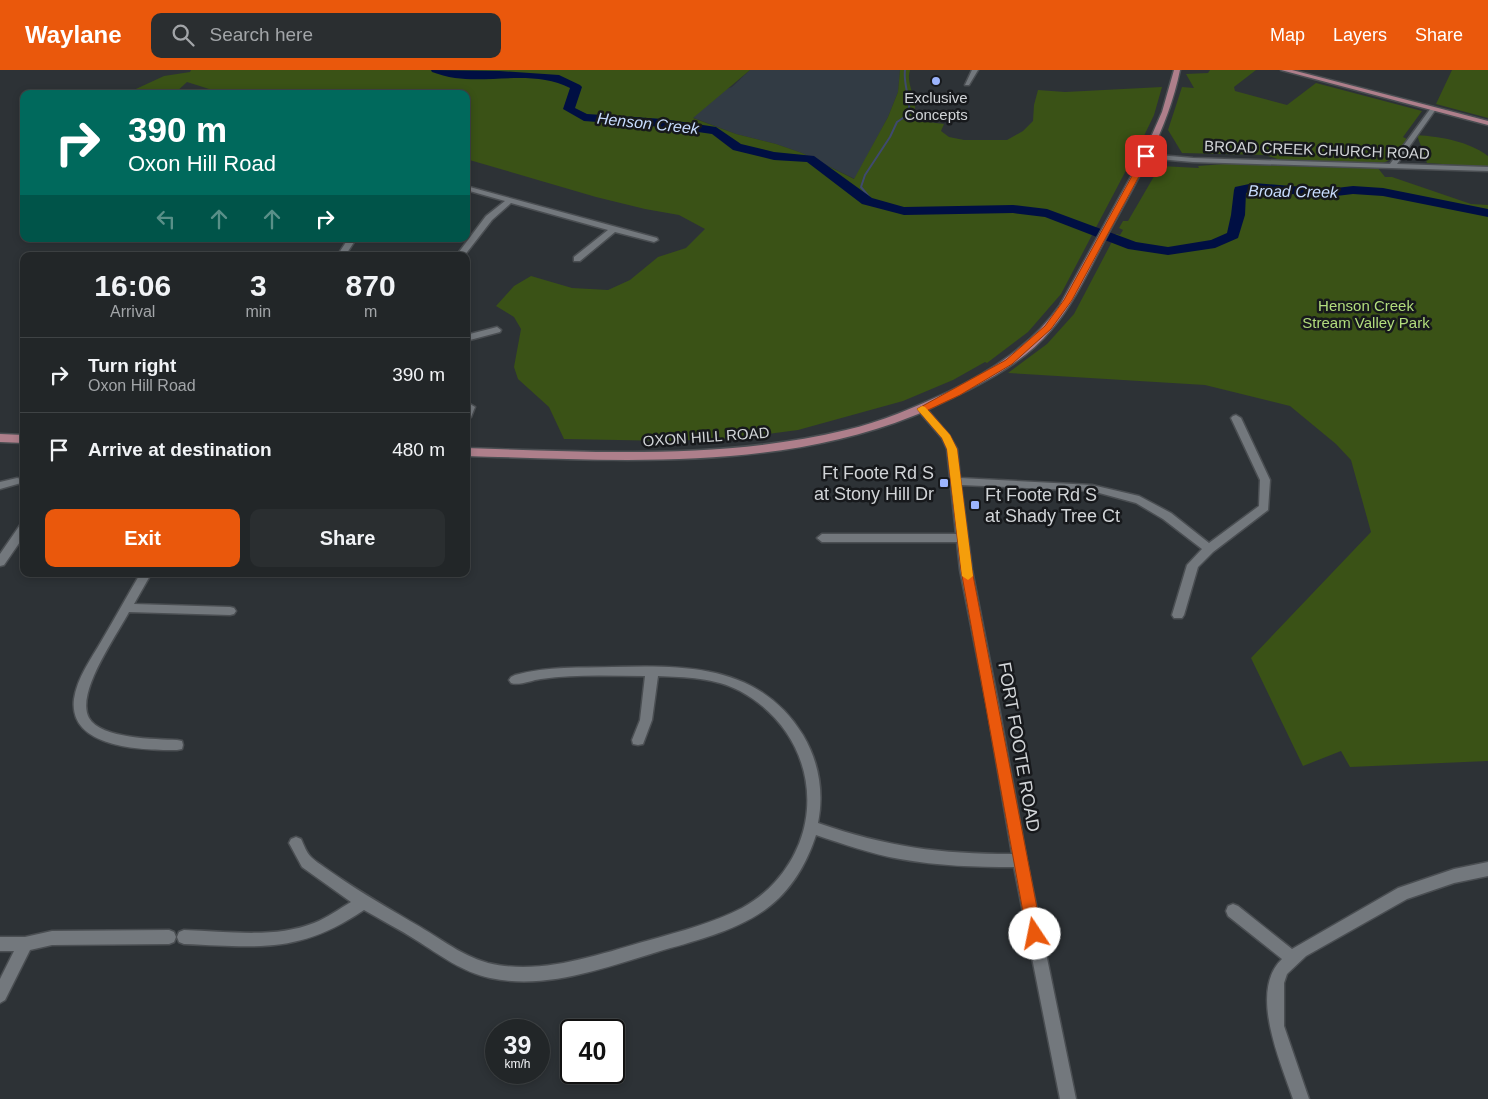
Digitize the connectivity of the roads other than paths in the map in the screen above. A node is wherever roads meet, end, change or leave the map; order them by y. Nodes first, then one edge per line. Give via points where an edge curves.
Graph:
1 (975, 70) edge
2 (1177, 70) edge
3 (1284, 70) edge
4 (967, 84) dead end
5 (1434, 109) junction
6 (1488, 123) edge
7 (1146, 156) junction
8 (1391, 167) junction
9 (1488, 169) edge
10 (470, 189) edge
11 (509, 201) junction
12 (612, 230) junction
13 (654, 240) dead end
14 (463, 252) edge
15 (577, 259) dead end
16 (497, 330) dead end
17 (470, 337) edge
18 (922, 409) junction
19 (1236, 418) dead end
20 (0, 438) edge
21 (20, 438) edge
22 (470, 452) edge
23 (17, 481) dead end
24 (957, 481) junction
25 (0, 486) edge
26 (20, 534) edge
27 (822, 538) dead end
28 (963, 538) junction
29 (1209, 549) junction
30 (0, 562) edge
31 (143, 577) edge
32 (126, 608) junction
33 (230, 611) dead end
34 (1178, 615) dead end
35 (652, 672) junction
36 (515, 680) dead end
37 (638, 740) dead end
38 (177, 745) dead end
39 (812, 827) junction
40 (296, 843) dead end
41 (1020, 861) junction
42 (1488, 869) edge
43 (364, 901) junction
44 (1233, 911) dead end
45 (169, 938) dead end
46 (184, 938) dead end
47 (0, 944) edge
48 (25, 944) junction
49 (1292, 958) junction
50 (0, 995) edge
51 (1068, 1099) edge
52 (1301, 1099) edge

1 - 4 street
2 - 7 main road, OXON HILL ROAD via 1166,113
3 - 5 main road
5 - 6 main road
5 - 8 street
7 - 8 street, BROAD CREEK CHURCH ROAD
7 - 18 main road, OXON HILL ROAD via 1068,300 1038,338 1009,362
8 - 9 street, BROAD CREEK CHURCH ROAD
10 - 11 street
11 - 12 street
11 - 14 street via 489,218
12 - 13 street
12 - 15 street
16 - 17 street
18 - 22 main road, OXON HILL ROAD via 826,438 727,453 630,456
18 - 24 street, FORT FOOTE ROAD via 952,449
19 - 29 street via 1265,480 1264,507
20 - 21 main road
23 - 25 street
24 - 28 street, FORT FOOTE ROAD
24 - 29 street via 1092,488 1139,500 1168,516
26 - 30 street
27 - 28 street
28 - 41 street, FORT FOOTE ROAD via 966,570
29 - 34 street via 1193,565
31 - 32 street
32 - 33 street
32 - 38 street via 87,678 80,700 81,712 86,723 96,731 115,738
35 - 36 street via 552,673
35 - 37 street via 646,720
35 - 39 street via 690,673 734,683 762,699 781,715 795,731 811,766 814,786
39 - 41 street via 883,850 970,862
39 - 43 street via 786,880 748,912 707,928 562,971 508,973 472,965
40 - 43 street via 305,861
41 - 51 street, FORT FOOTE ROAD
42 - 49 street via 1454,876 1403,893
43 - 46 street via 333,922 296,935
44 - 49 street
45 - 48 street via 52,938
47 - 48 street
48 - 50 street
49 - 52 street via 1282,968 1276,982 1275,1011 1276,1026

